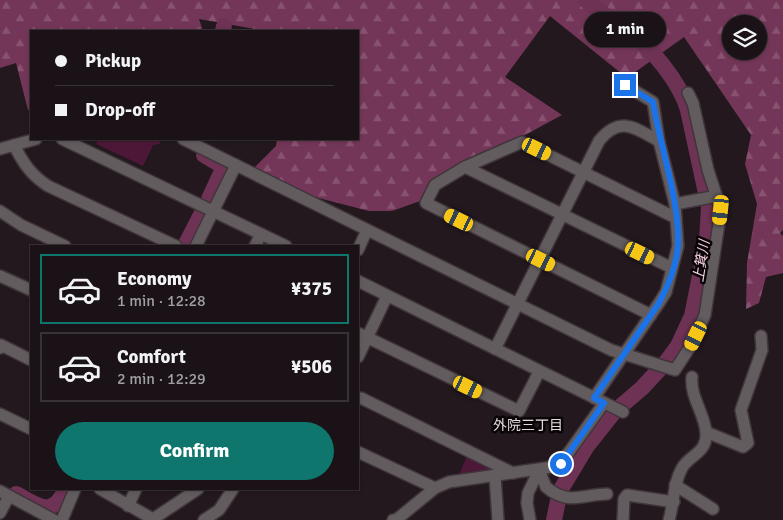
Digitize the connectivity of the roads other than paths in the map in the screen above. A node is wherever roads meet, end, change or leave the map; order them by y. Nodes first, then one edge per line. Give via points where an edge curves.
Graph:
1 (625, 85) dead end
2 (688, 92) dead end
3 (32, 140) edge
4 (64, 140) edge
5 (185, 140) edge
6 (659, 140) junction
7 (14, 145) junction
8 (0, 149) edge
9 (236, 165) junction
10 (465, 166) junction
11 (583, 172) junction
12 (711, 197) junction
13 (675, 204) junction
14 (214, 210) junction
15 (0, 211) edge
16 (561, 214) junction
17 (676, 218) junction
18 (367, 230) junction
19 (261, 234) junction
20 (63, 245) edge
21 (174, 245) edge
22 (196, 245) edge
23 (256, 245) edge
24 (284, 245) edge
25 (359, 248) edge
26 (541, 260) junction
27 (672, 268) junction
28 (0, 276) edge
29 (359, 282) edge
30 (30, 290) edge
31 (387, 296) junction
32 (518, 305) junction
33 (651, 315) junction
34 (362, 335) edge
35 (761, 336) dead end
36 (0, 348) edge
37 (495, 349) junction
38 (359, 352) edge
39 (624, 355) junction
40 (30, 360) edge
41 (539, 372) junction
42 (692, 377) dead end
43 (359, 399) edge
44 (611, 406) junction
45 (0, 414) edge
46 (30, 429) edge
47 (706, 432) junction
48 (359, 452) edge
49 (539, 470) junction
50 (513, 473) junction
51 (495, 476) junction
52 (675, 485) junction
53 (435, 488) junction
54 (75, 490) edge
55 (102, 490) edge
56 (136, 490) edge
57 (196, 490) edge
58 (233, 490) edge
59 (5, 494) edge
60 (607, 494) dead end
61 (674, 502) junction
62 (128, 506) junction
63 (713, 509) dead end
64 (0, 513) edge
65 (54, 520) edge
66 (62, 520) edge
67 (204, 520) edge
68 (393, 520) edge
69 (498, 520) edge
70 (530, 520) edge
71 (623, 520) edge
72 (670, 520) edge

1 - 6 street via 653,102
2 - 12 street via 708,170
3 - 7 street
4 - 14 street
5 - 9 street
6 - 11 street via 628,125 618,126 606,132 599,141
6 - 13 street
7 - 8 street
7 - 21 street via 24,166 48,186
9 - 14 street
9 - 18 street
10 - 11 street via 522,142
10 - 16 street
10 - 26 street via 435,185 426,204
11 - 16 street
11 - 17 street
12 - 13 street
12 - 39 street via 721,210 719,234 705,315 690,347 667,368
13 - 17 street
14 - 19 street
14 - 22 street
15 - 20 street
16 - 26 street
16 - 27 street
17 - 27 street via 678,246
18 - 25 street
18 - 32 street
19 - 23 street
19 - 24 street
26 - 32 street
26 - 33 street
27 - 33 street via 666,292
28 - 30 street
29 - 31 street
31 - 34 street
31 - 37 street
32 - 37 street
32 - 39 street
33 - 39 street
34 - 38 street
34 - 41 street via 519,411
35 - 47 street via 762,350 741,410 748,443 743,447
36 - 40 street via 1,345
37 - 41 street
39 - 44 street
41 - 44 street
42 - 47 street via 691,387
43 - 50 street
44 - 49 street via 560,466
45 - 46 street
47 - 52 street via 699,453 682,466
48 - 53 street
49 - 50 street
49 - 60 street via 546,487 559,494 578,499
49 - 70 street via 528,493
50 - 51 street
51 - 53 street via 449,482
51 - 69 street
52 - 61 street
52 - 63 street
53 - 68 street
54 - 66 street
55 - 62 street
56 - 62 street
57 - 62 street via 153,519
58 - 67 street via 219,510
59 - 64 street
59 - 65 street
61 - 71 street via 627,495
61 - 72 street

